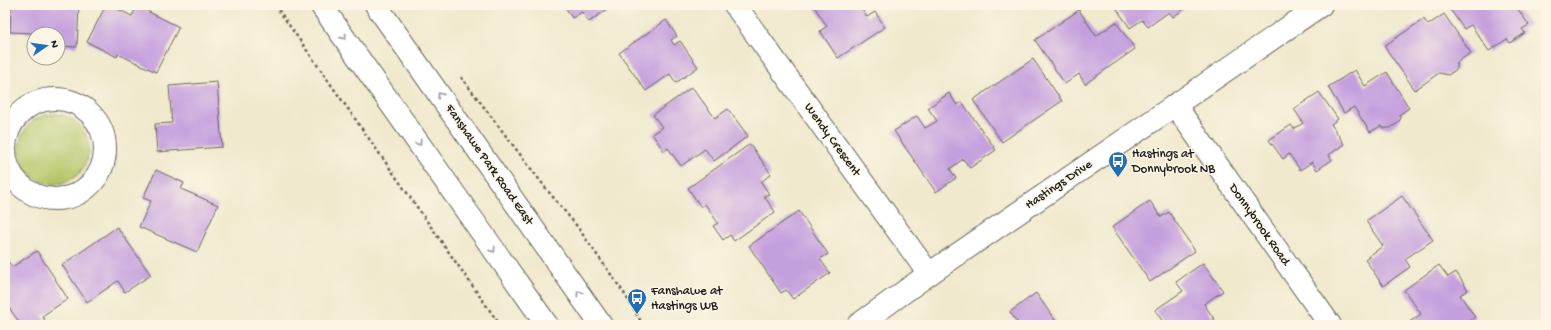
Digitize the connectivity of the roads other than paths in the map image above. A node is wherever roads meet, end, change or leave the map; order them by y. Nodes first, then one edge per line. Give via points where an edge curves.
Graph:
1 (322, 5) edge
2 (376, 5) edge
3 (735, 5) edge
4 (1321, 5) edge
5 (1175, 105) junction
6 (11, 184) edge
7 (929, 274) junction
8 (546, 325) edge
9 (601, 325) edge
10 (858, 325) edge
11 (1330, 325) edge

1 -> 8 street
9 -> 2 street, Fanshawe Park Road East
3 - 7 street, Wendy Crescent
4 - 5 street, Hastings Drive
5 - 7 street, Hastings Drive
5 - 11 street, Donnybrook Road
6 - 6 street via 44,198 60,199 76,195 90,186 100,172 105,157 105,140 99,124 89,111 59,98 42,100 15,118 8,133 5,149
7 - 10 street, Hastings Drive

